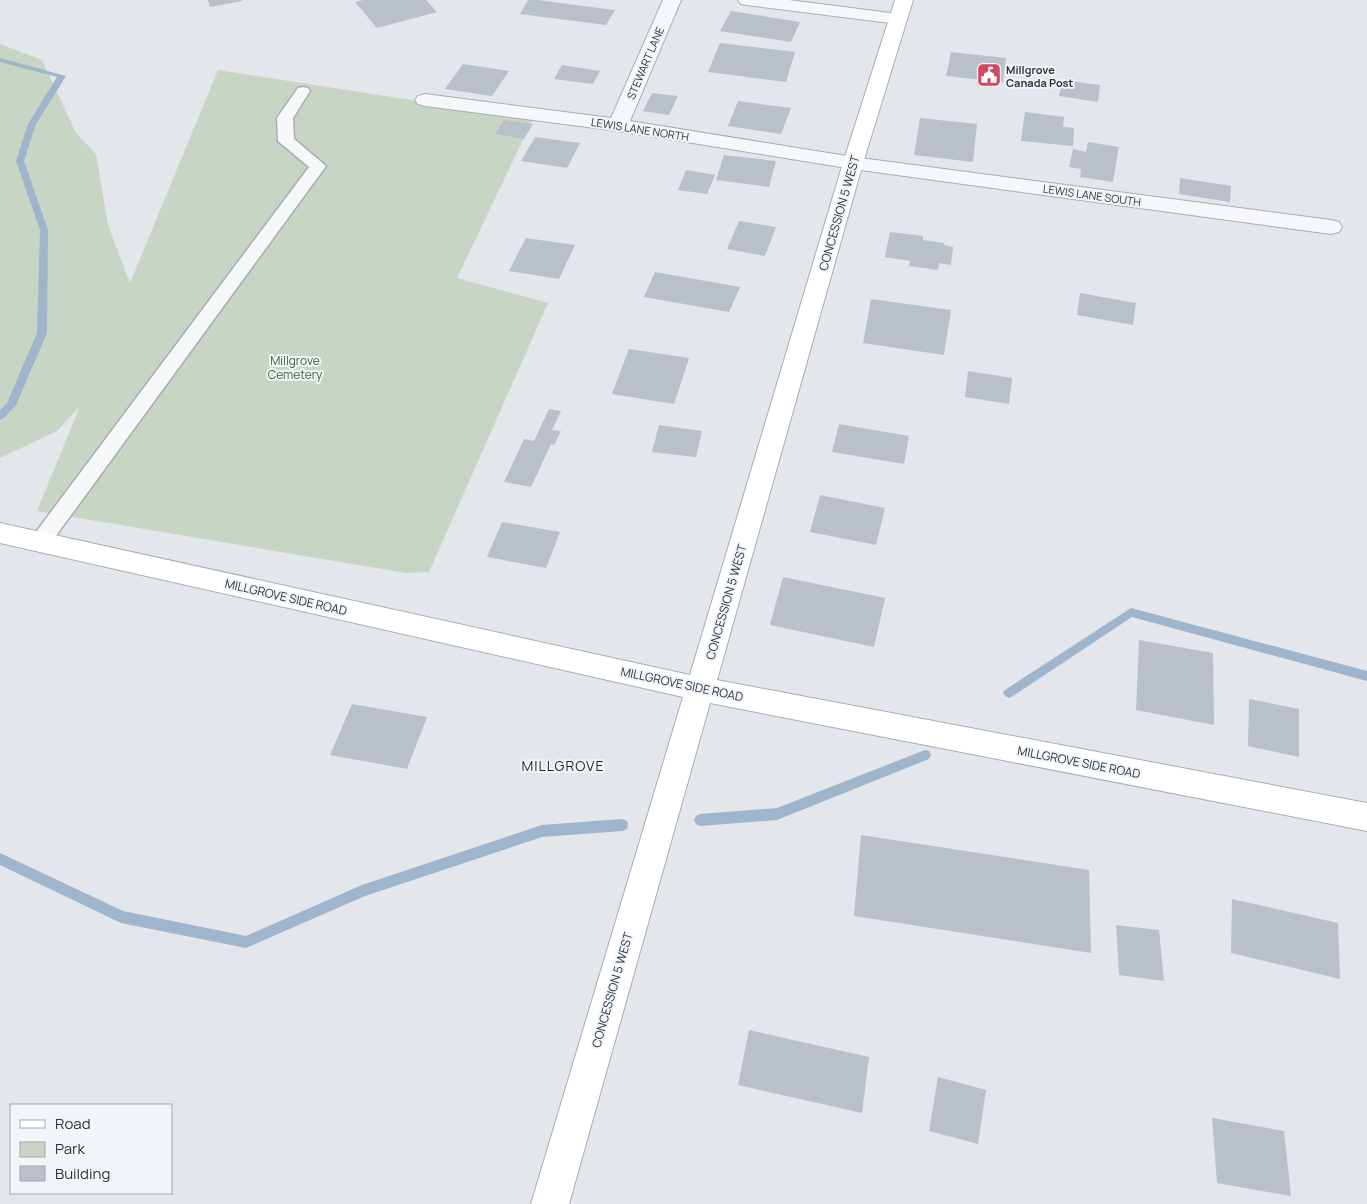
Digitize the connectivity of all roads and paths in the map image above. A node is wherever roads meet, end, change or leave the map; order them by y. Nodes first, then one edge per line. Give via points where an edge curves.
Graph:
1 (672, 0) edge
2 (747, 0) edge
3 (901, 9) edge
4 (303, 91) dead end
5 (425, 100) dead end
6 (618, 125) junction
7 (853, 163) junction
8 (1331, 227) dead end
9 (0, 534) edge
10 (40, 542) junction
11 (700, 689) junction
12 (1367, 817) edge
13 (550, 1204) edge

1 - 6 street, STEWART LANE
2 - 3 street
3 - 7 main road, CONCESSION 5 WEST
4 - 10 lane via 285,118 286,141 318,166
5 - 6 street, LEWIS LANE NORTH
6 - 7 street, LEWIS LANE NORTH
7 - 8 street, LEWIS LANE SOUTH
7 - 11 main road, CONCESSION 5 WEST
9 - 10 main road, MILLGROVE SIDE ROAD
10 - 11 main road, MILLGROVE SIDE ROAD
11 - 12 main road, MILLGROVE SIDE ROAD
11 - 13 main road, CONCESSION 5 WEST

